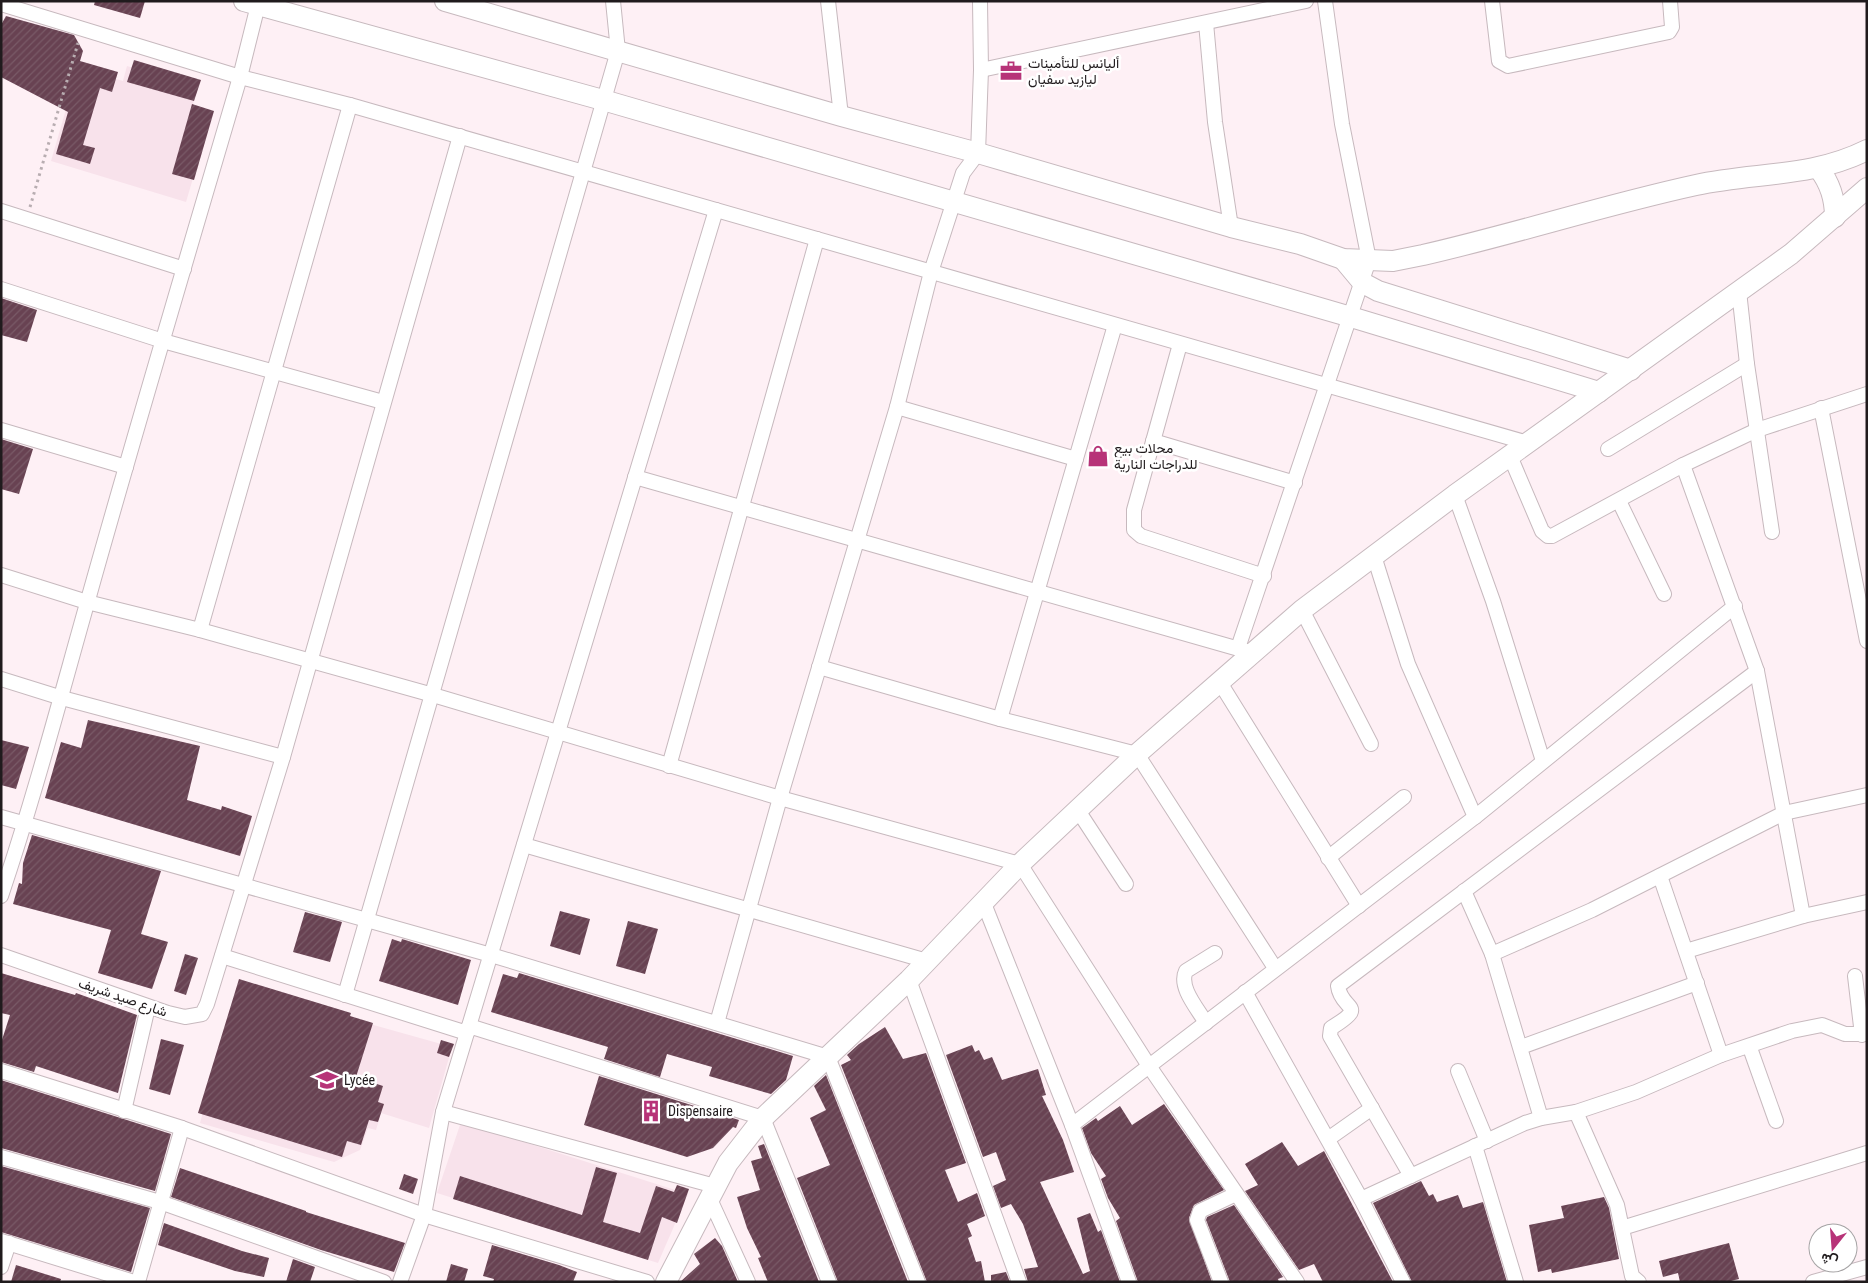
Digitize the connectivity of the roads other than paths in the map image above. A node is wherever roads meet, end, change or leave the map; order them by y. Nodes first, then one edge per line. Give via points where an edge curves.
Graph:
1 (445, 1) edge
2 (613, 1) edge
3 (828, 1) edge
4 (980, 1) edge
5 (1306, 1) edge
6 (1325, 1) edge
7 (1492, 1) edge
8 (1670, 1) edge
9 (254, 3) edge
10 (1, 4) edge
11 (1206, 23) junction
12 (618, 51) junction
13 (982, 70) junction
14 (240, 77) junction
15 (604, 100) junction
16 (350, 105) junction
17 (841, 116) junction
18 (460, 136) junction
19 (1867, 150) edge
20 (978, 153) junction
21 (1819, 169) junction
22 (582, 172) junction
23 (1867, 188) edge
24 (954, 203) junction
25 (716, 210) junction
26 (1, 211) edge
27 (1835, 217) junction
28 (1231, 227) junction
29 (817, 239) junction
30 (1343, 259) junction
31 (1369, 260) junction
32 (184, 269) junction
33 (931, 272) junction
34 (1363, 283) junction
35 (1, 289) edge
36 (1739, 291) junction
37 (1351, 318) junction
38 (1115, 325) junction
39 (163, 341) junction
40 (1180, 344) junction
41 (1747, 364) junction
42 (274, 370) junction
43 (1631, 370) junction
44 (1328, 387) junction
45 (1600, 392) junction
46 (1867, 394) edge
47 (384, 402) junction
48 (896, 408) junction
49 (1820, 408) junction
50 (1, 430) edge
51 (1757, 430) junction
52 (1153, 441) junction
53 (1528, 443) junction
54 (1608, 449) dead end
55 (1510, 456) junction
56 (1076, 459) junction
57 (1683, 466) junction
58 (126, 467) junction
59 (635, 477) junction
60 (1296, 483) junction
61 (1455, 495) junction
62 (1619, 501) junction
63 (742, 507) junction
64 (1772, 532) dead end
65 (857, 540) junction
66 (1374, 556) junction
67 (1, 576) edge
68 (1264, 576) junction
69 (1038, 591) junction
70 (1664, 594) dead end
71 (87, 602) junction
72 (1735, 606) junction
73 (1302, 610) junction
74 (200, 630) junction
75 (1867, 641) edge
76 (1245, 651) junction
77 (309, 661) junction
78 (819, 666) junction
79 (1757, 671) junction
80 (1, 679) edge
81 (1219, 681) junction
82 (434, 695) junction
83 (62, 698) junction
84 (1000, 719) junction
85 (558, 733) junction
86 (1371, 744) dead end
87 (1137, 754) junction
88 (283, 757) junction
89 (1543, 761) junction
90 (669, 766) junction
91 (1867, 795) edge
92 (1404, 797) dead end
93 (780, 798) junction
94 (1077, 809) junction
95 (1784, 813) junction
96 (1, 817) edge
97 (1475, 817) junction
98 (25, 825) junction
99 (524, 845) junction
100 (1328, 858) junction
101 (1020, 864) junction
102 (1660, 876) junction
103 (244, 884) junction
104 (1126, 884) dead end
105 (1464, 892) junction
106 (1, 896) edge
107 (983, 901) junction
108 (1867, 902) edge
109 (1359, 906) junction
110 (750, 910) junction
111 (1803, 916) junction
112 (368, 919) junction
113 (1686, 951) junction
114 (1215, 953) dead end
115 (1492, 954) junction
116 (1, 955) edge
117 (491, 955) junction
118 (222, 956) junction
119 (927, 961) junction
120 (1275, 968) junction
121 (1855, 976) dead end
122 (909, 980) junction
123 (1697, 983) junction
124 (1245, 992) junction
125 (346, 995) junction
126 (148, 1007) junction
127 (717, 1023) junction
128 (1206, 1023) junction
129 (468, 1030) junction
130 (1864, 1035) edge
131 (1521, 1047) junction
132 (1750, 1048) junction
133 (1721, 1056) junction
134 (828, 1057) junction
135 (1149, 1066) junction
136 (1, 1071) edge
137 (1458, 1071) dead end
138 (1372, 1108) junction
139 (124, 1111) junction
140 (443, 1112) junction
141 (1576, 1112) junction
142 (763, 1118) junction
143 (1541, 1118) junction
144 (1776, 1121) dead end
145 (1072, 1125) junction
146 (182, 1128) junction
147 (1328, 1139) junction
148 (1481, 1144) junction
149 (1867, 1153) edge
150 (1, 1157) edge
151 (1411, 1176) junction
152 (712, 1191) junction
153 (1236, 1194) junction
154 (1361, 1199) junction
155 (160, 1202) junction
156 (424, 1215) junction
157 (1622, 1228) junction
158 (5, 1242) edge
159 (1, 1267) edge
160 (1867, 1267) edge
161 (136, 1282) edge
162 (384, 1282) edge
163 (400, 1282) edge
164 (647, 1282) edge
165 (666, 1282) edge
166 (748, 1282) edge
167 (829, 1282) edge
168 (918, 1282) edge
169 (1019, 1282) edge
170 (1129, 1282) edge
171 (1221, 1282) edge
172 (1297, 1282) edge
173 (1403, 1282) edge
174 (1516, 1282) edge
175 (1639, 1282) edge
176 (1813, 1282) edge

1 - 12 street
2 - 12 street
3 - 17 street
4 - 13 street
5 - 11 street
6 - 31 street via 1342,124
7 - 8 street via 1499,61 1508,66 1669,32 1672,27
9 - 14 street
9 - 15 street
10 - 14 street
11 - 13 street
11 - 28 street via 1215,122
12 - 15 street
12 - 17 street
13 - 20 street
14 - 16 street
14 - 32 street
15 - 22 street
15 - 24 street
16 - 18 street
16 - 42 street
17 - 20 street
18 - 22 street
18 - 47 street, شارع صيد شريف
19 - 21 street
20 - 24 street via 963,173
20 - 28 street
21 - 27 street via 1829,184
21 - 31 street via 1698,184 1423,255 1393,261
22 - 25 street
22 - 82 street
23 - 27 street
24 - 33 street
24 - 37 street
25 - 29 street
25 - 59 street
26 - 32 street
27 - 36 street
28 - 30 street via 1300,244
29 - 33 street
29 - 63 street
30 - 31 street
30 - 34 street
31 - 34 street
32 - 39 street
33 - 38 street
33 - 48 street
34 - 37 street
34 - 43 street via 1385,294
35 - 39 street
36 - 41 street
36 - 43 street
37 - 44 street
37 - 45 street
38 - 40 street
38 - 56 street
39 - 42 street
39 - 58 street
40 - 44 street
40 - 52 street
41 - 51 street
41 - 54 street
42 - 47 street
42 - 74 street
43 - 45 street
44 - 53 street
44 - 60 street
45 - 53 street
46 - 49 street
47 - 77 street, شارع صيد شريف
48 - 56 street
48 - 65 street
49 - 51 street
49 - 75 street
50 - 58 street
51 - 57 street
51 - 64 street
52 - 60 street
52 - 68 street via 1134,510 1134,530 1141,536
53 - 55 street
55 - 61 street
55 - 62 street via 1542,531 1548,536
56 - 69 street
57 - 62 street
57 - 72 street
58 - 71 street
59 - 63 street
59 - 85 street
60 - 68 street
61 - 66 street
61 - 89 street via 1493,601
62 - 70 street
63 - 65 street
63 - 90 street
65 - 69 street
65 - 78 street
66 - 73 street
66 - 97 street via 1408,664
67 - 71 street
68 - 76 street
69 - 76 street
69 - 84 street
71 - 74 street
71 - 83 street
72 - 79 street
72 - 89 street
73 - 76 street
73 - 86 street
74 - 77 street
76 - 81 street
77 - 82 street
77 - 88 street, شارع صيد شريف
78 - 84 street
78 - 93 street
79 - 95 street
79 - 105 street
80 - 83 street
81 - 87 street
81 - 100 street
82 - 85 street
82 - 112 street
83 - 88 street
83 - 98 street
84 - 87 street
85 - 90 street
85 - 99 street
87 - 94 street
87 - 120 street
88 - 103 street, شارع صيد شريف
89 - 97 street
90 - 93 street
91 - 95 street
92 - 100 street
93 - 101 street
93 - 110 street
94 - 101 street
94 - 104 street
95 - 102 street
95 - 111 street
96 - 98 street
97 - 109 street
98 - 103 street
98 - 106 street
99 - 110 street
99 - 117 street
100 - 109 street
101 - 107 street
101 - 135 street
102 - 113 street
102 - 115 street
103 - 112 street
103 - 118 street, شارع صيد شريف
105 - 115 street
105 - 138 street via 1338,986 1352,1012 1331,1028 1330,1036
107 - 119 street
107 - 145 street
108 - 111 street
109 - 120 street
110 - 119 street
110 - 127 street
111 - 113 street
112 - 117 street
112 - 125 street
113 - 123 street
114 - 128 street via 1186,971 1184,976 1185,986
115 - 131 street
116 - 126 street, شارع صيد شريف
117 - 127 street
117 - 129 street
118 - 125 street
118 - 126 street, شارع صيد شريف via 202,1014 185,1017
119 - 122 street
120 - 124 street
121 - 130 street
122 - 134 street
122 - 169 street
123 - 131 street
123 - 133 street
124 - 128 street
124 - 147 street
125 - 129 street
126 - 139 street
127 - 134 street
128 - 135 street
129 - 140 street
129 - 142 street
130 - 132 street via 1845,1034 1822,1025 1812,1026
131 - 143 street
132 - 133 street
132 - 144 street
133 - 141 street via 1636,1092
134 - 142 street
134 - 168 street
135 - 145 street
135 - 153 street
136 - 139 street
137 - 148 street
138 - 147 street
138 - 151 street
139 - 146 street
140 - 152 street
140 - 156 street
141 - 143 street
141 - 157 street via 1617,1204
142 - 152 street via 741,1144
142 - 167 street
143 - 148 street
145 - 170 street
146 - 155 street
146 - 156 street
147 - 154 street
148 - 151 street
148 - 174 street
149 - 157 street
150 - 155 street
151 - 154 street
152 - 165 street
152 - 166 street
153 - 171 street via 1200,1211 1197,1220
153 - 172 street
154 - 173 street
155 - 161 street
155 - 162 street
156 - 163 street
156 - 164 street
157 - 175 street via 1632,1276
158 - 159 street
158 - 161 street
160 - 176 street

